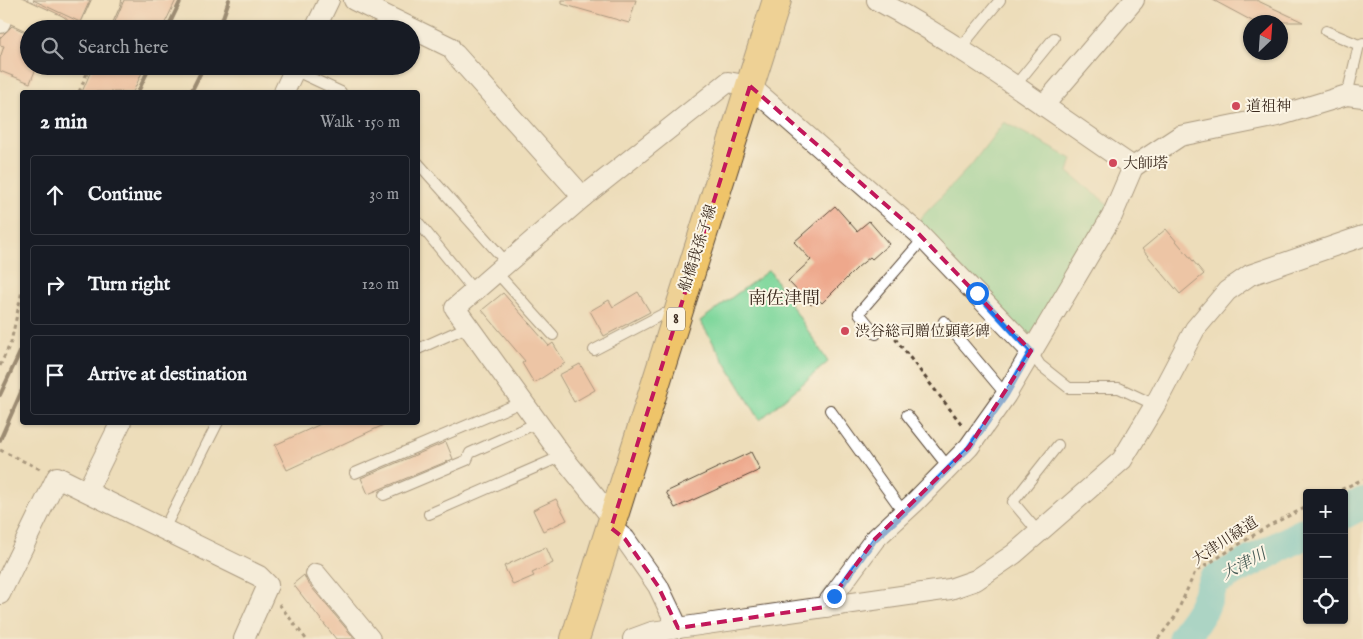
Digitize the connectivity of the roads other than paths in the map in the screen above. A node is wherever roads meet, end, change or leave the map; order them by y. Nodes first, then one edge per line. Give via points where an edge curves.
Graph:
1 (107, 0) edge
2 (329, 0) edge
3 (354, 0) edge
4 (777, 0) edge
5 (1000, 0) edge
6 (1134, 0) edge
7 (885, 2) edge
8 (2, 11) edge
9 (29, 20) edge
10 (98, 20) edge
11 (319, 20) edge
12 (392, 20) edge
13 (1326, 31) dead end
14 (420, 34) edge
15 (1054, 38) dead end
16 (1361, 44) edge
17 (960, 47) junction
18 (292, 75) edge
19 (309, 75) edge
20 (750, 86) junction
21 (1014, 87) junction
22 (285, 90) edge
23 (337, 90) edge
24 (1355, 96) edge
25 (1043, 106) junction
26 (420, 166) edge
27 (1133, 167) junction
28 (583, 197) junction
29 (420, 224) edge
30 (1363, 236) edge
31 (924, 238) junction
32 (502, 268) junction
33 (475, 292) junction
34 (676, 317) junction
35 (944, 321) dead end
36 (467, 327) junction
37 (876, 334) dead end
38 (554, 335) dead end
39 (420, 348) edge
40 (594, 350) dead end
41 (1031, 351) junction
42 (1006, 395) junction
43 (522, 402) junction
44 (1155, 405) junction
45 (830, 410) dead end
46 (907, 415) dead end
47 (537, 423) junction
48 (120, 425) edge
49 (216, 425) edge
50 (1058, 445) dead end
51 (562, 456) junction
52 (949, 468) junction
53 (355, 473) dead end
54 (87, 491) junction
55 (384, 495) dead end
56 (904, 512) junction
57 (429, 514) dead end
58 (612, 524) junction
59 (164, 529) junction
60 (1038, 533) junction
61 (316, 574) dead end
62 (0, 594) edge
63 (825, 606) junction
64 (678, 628) junction
65 (700, 632) edge
66 (244, 639) edge
67 (370, 639) edge
68 (575, 639) edge
69 (633, 639) edge

1 - 10 main road
2 - 11 street
3 - 12 street
4 - 20 main road, 船橋我孫子線 / 8
5 - 17 lane
6 - 25 street
7 - 17 street
8 - 9 main road
13 - 16 lane
14 - 28 street via 452,51
15 - 21 lane
16 - 24 lane
17 - 21 street
18 - 22 street
19 - 23 lane
20 - 28 street via 728,82
20 - 31 street
20 - 34 main road, 船橋我孫子線 / 8
21 - 25 street
24 - 27 street via 1180,136
25 - 27 street
26 - 32 lane
27 - 41 street via 1112,216
28 - 32 street
29 - 33 lane
30 - 44 street via 1250,275 1227,291 1195,329
31 - 37 lane via 859,313
31 - 41 street
32 - 33 street
32 - 38 lane
33 - 36 street via 455,308
34 - 40 lane via 663,314
34 - 58 main road, 船橋我孫子線 / 8
35 - 42 lane
36 - 39 lane
36 - 43 street
41 - 42 street
41 - 44 lane via 1040,365 1069,388 1119,388
42 - 52 street
43 - 47 street
43 - 53 lane
44 - 60 street via 1122,460
45 - 56 lane
46 - 52 lane
47 - 51 street
47 - 55 lane via 470,453 467,460
48 - 54 street
49 - 59 lane
50 - 60 lane via 1013,502
51 - 57 lane
51 - 58 street
52 - 56 street
54 - 59 street
54 - 62 street via 57,477
56 - 63 street via 875,539
58 - 64 street via 658,586
58 - 68 main road, 船橋我孫子線 / 8
59 - 66 street via 259,576 268,584
60 - 63 street via 976,580 950,589
61 - 67 street
63 - 65 street
64 - 65 street
64 - 69 street

